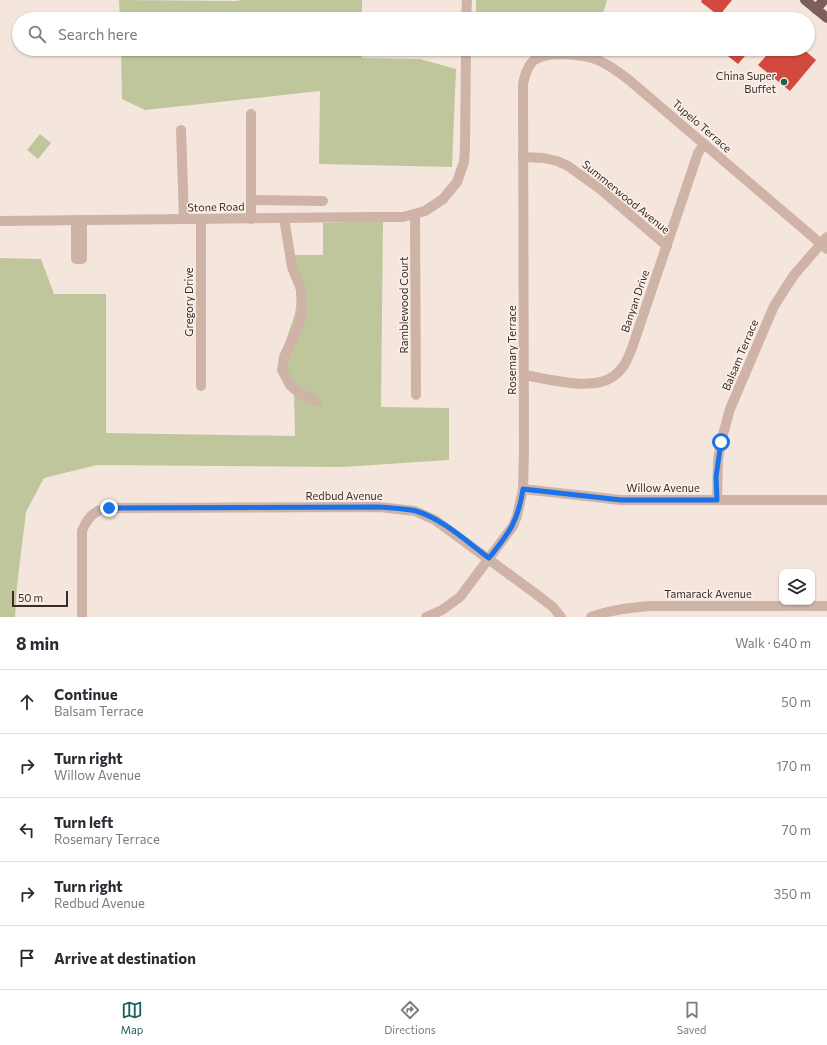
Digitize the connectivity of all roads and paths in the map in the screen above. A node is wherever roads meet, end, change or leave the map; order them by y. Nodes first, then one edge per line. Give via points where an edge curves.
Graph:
1 (467, 0) edge
2 (805, 0) edge
3 (824, 0) edge
4 (816, 9) junction
5 (466, 12) edge
6 (827, 18) edge
7 (466, 56) edge
8 (544, 56) edge
9 (581, 56) edge
10 (251, 114) dead end
11 (181, 130) dead end
12 (704, 144) junction
13 (523, 157) junction
14 (251, 200) junction
15 (323, 201) dead end
16 (416, 214) junction
17 (251, 218) junction
18 (284, 218) junction
19 (184, 219) junction
20 (201, 219) junction
21 (79, 220) junction
22 (0, 221) edge
23 (825, 243) edge
24 (667, 246) junction
25 (79, 260) dead end
26 (524, 375) junction
27 (201, 386) dead end
28 (416, 395) dead end
29 (317, 402) dead end
30 (523, 489) junction
31 (717, 500) junction
32 (827, 500) edge
33 (489, 558) junction
34 (827, 606) edge
35 (82, 617) edge
36 (426, 617) edge
37 (561, 617) edge
38 (591, 617) edge

1 - 5 street
2 - 4 main road
3 - 4 main road
4 - 6 main road
7 - 16 street, Stone Road via 464,162 451,191 430,208
8 - 13 street, Rosemary Terrace via 533,61 524,78
9 - 12 street, Tupelo Terrace via 592,58 614,69
10 - 14 street
11 - 19 street
12 - 23 street, Tupelo Terrace
12 - 24 street, Banyan Drive via 698,153
13 - 24 street, Summerwood Avenue via 544,158 568,166 600,189
13 - 26 street, Rosemary Terrace
14 - 15 street
14 - 17 street
16 - 18 street, Stone Road via 402,217
16 - 28 street, Ramblewood Court
17 - 18 street, Stone Road
17 - 20 street, Stone Road
18 - 29 street via 292,267 301,290 302,308 300,323 284,357 282,370 290,385
19 - 20 street, Stone Road
19 - 21 street, Stone Road
20 - 27 street, Gregory Drive
21 - 22 street, Stone Road
21 - 25 street
23 - 31 street, Balsam Terrace via 794,275 774,306 730,409 719,454
24 - 26 street, Banyan Drive via 628,359 620,371 607,381 591,384
26 - 30 street, Rosemary Terrace
30 - 31 street, Willow Avenue via 621,500
30 - 33 street, Rosemary Terrace via 513,526
31 - 32 street, Willow Avenue
33 - 35 street, Redbud Avenue via 435,520 416,511 399,508 109,508 92,514 85,524 81,539
33 - 36 street, Rosemary Terrace via 460,597 442,610
33 - 37 street, Redbud Avenue via 553,607
34 - 38 street, Tamarack Avenue via 649,606 604,612

